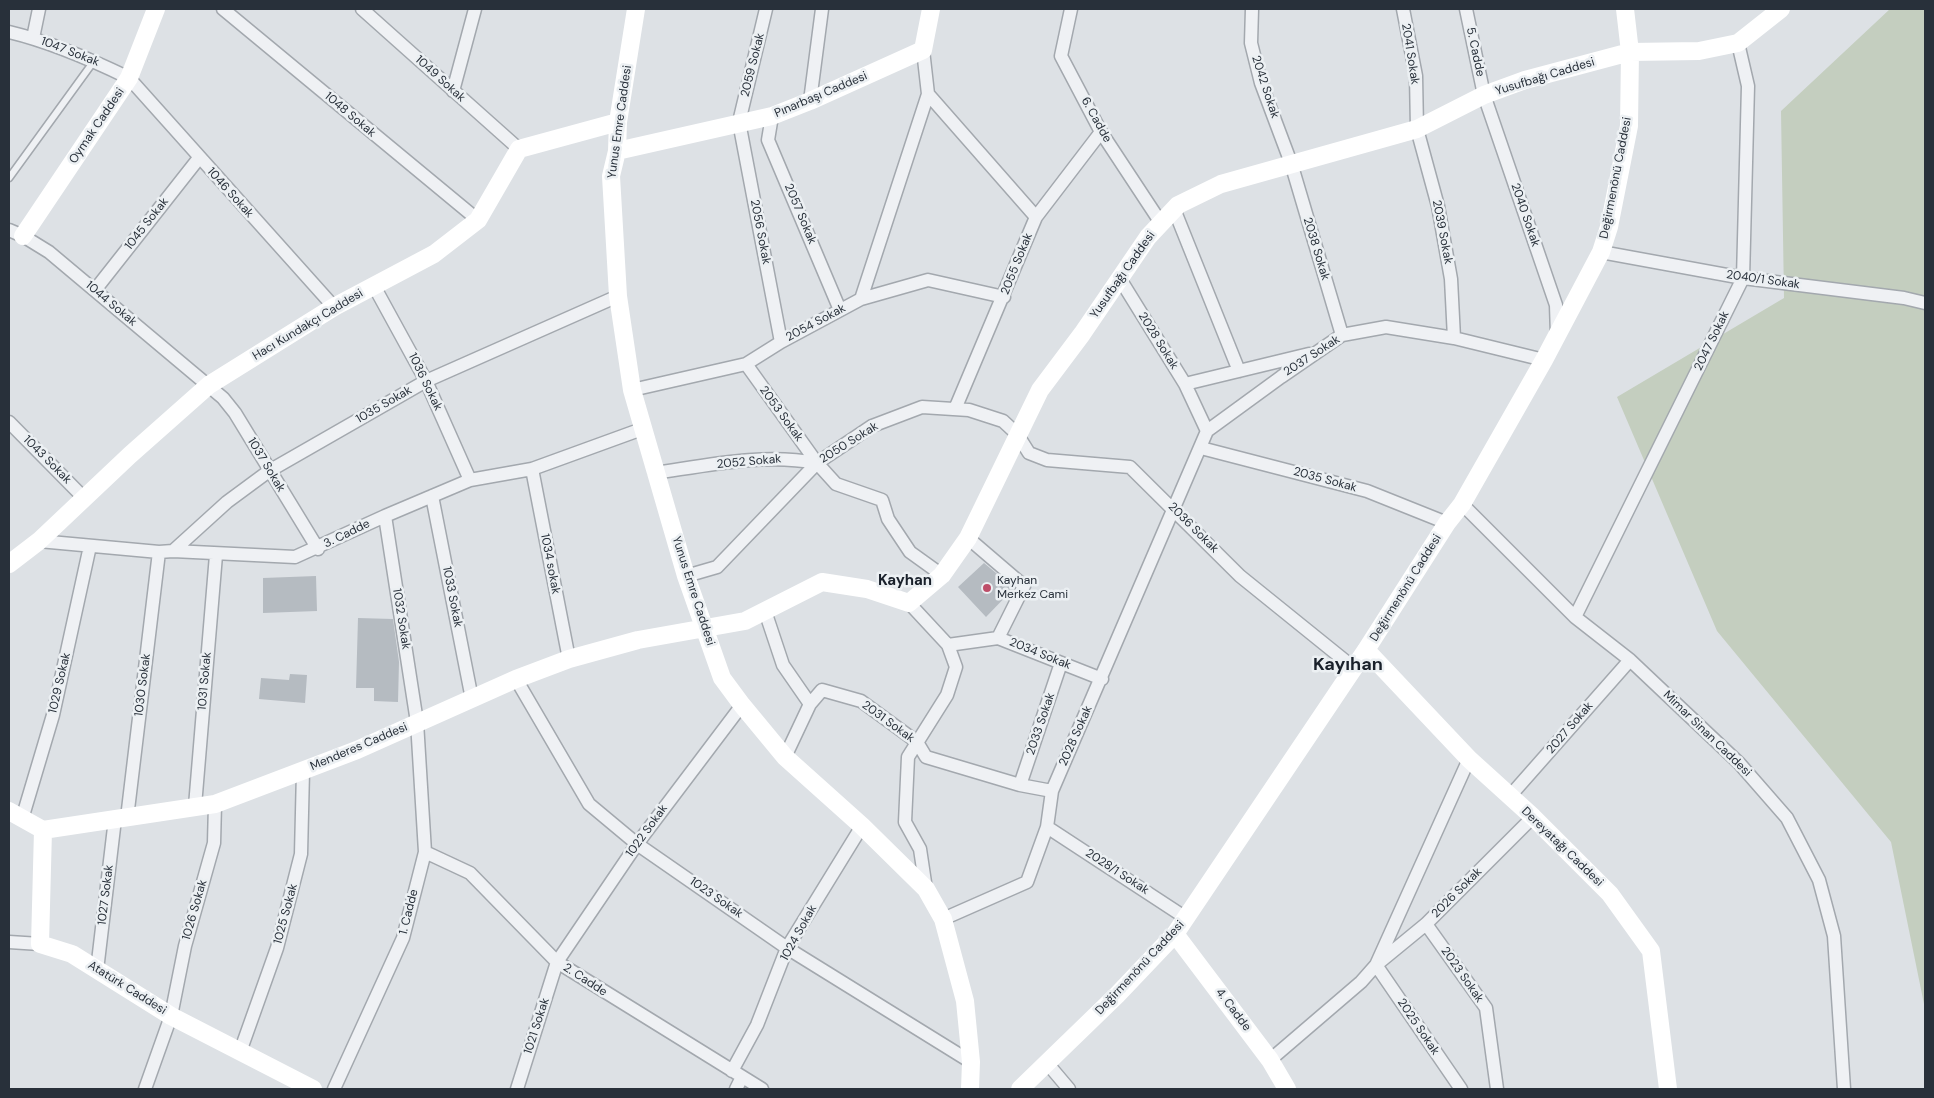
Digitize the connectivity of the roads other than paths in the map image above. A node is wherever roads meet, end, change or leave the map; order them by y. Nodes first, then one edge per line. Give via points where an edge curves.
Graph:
1 (40, 9) edge
2 (156, 9) edge
3 (223, 9) edge
4 (362, 9) edge
5 (475, 9) edge
6 (636, 9) edge
7 (766, 9) edge
8 (822, 9) edge
9 (931, 9) edge
10 (1071, 9) edge
11 (1252, 9) edge
12 (1403, 9) edge
13 (1466, 9) edge
14 (1625, 9) edge
15 (1781, 9) edge
16 (9, 32) edge
17 (33, 38) junction
18 (1738, 43) junction
19 (923, 50) junction
20 (1630, 52) junction
21 (94, 61) junction
22 (129, 78) junction
23 (452, 91) junction
24 (928, 94) junction
25 (1484, 95) junction
26 (810, 102) junction
27 (772, 116) junction
28 (618, 122) junction
29 (739, 122) junction
30 (1417, 128) junction
31 (1101, 132) junction
32 (519, 149) junction
33 (617, 152) junction
34 (198, 158) junction
35 (1290, 163) junction
36 (9, 178) edge
37 (1174, 209) junction
38 (1036, 217) junction
39 (478, 220) junction
40 (1161, 223) junction
41 (16, 233) edge
42 (1602, 252) junction
43 (1743, 278) junction
44 (1120, 279) junction
45 (374, 286) junction
46 (95, 290) junction
47 (618, 296) junction
48 (1004, 297) junction
49 (861, 299) junction
50 (1925, 303) edge
51 (334, 307) junction
52 (840, 310) junction
53 (1342, 335) junction
54 (1557, 336) junction
55 (1454, 338) junction
56 (780, 342) junction
57 (1317, 352) junction
58 (1544, 360) junction
59 (746, 364) junction
60 (1239, 371) junction
61 (426, 381) junction
62 (1185, 384) junction
63 (209, 385) junction
64 (632, 390) junction
65 (954, 409) junction
66 (9, 422) edge
67 (642, 429) junction
68 (1207, 431) junction
69 (1017, 434) junction
70 (1201, 448) junction
71 (817, 463) junction
72 (532, 469) junction
73 (269, 471) junction
74 (655, 474) junction
75 (470, 480) junction
76 (432, 496) junction
77 (84, 498) junction
78 (1462, 504) junction
79 (1172, 507) junction
80 (385, 516) junction
81 (1447, 523) junction
82 (968, 538) junction
83 (39, 541) junction
84 (90, 546) junction
85 (318, 548) junction
86 (173, 551) junction
87 (160, 552) junction
88 (216, 555) junction
89 (9, 564) edge
90 (942, 575) junction
91 (686, 576) junction
92 (909, 603) junction
93 (765, 611) junction
94 (1575, 616) junction
95 (704, 627) junction
96 (998, 638) junction
97 (948, 645) junction
98 (1366, 650) junction
99 (569, 659) junction
100 (1630, 660) junction
101 (1061, 663) junction
102 (1354, 668) junction
103 (516, 679) junction
104 (1102, 679) junction
105 (472, 699) junction
106 (810, 704) junction
107 (742, 705) junction
108 (417, 722) junction
109 (917, 742) junction
110 (785, 758) junction
111 (1469, 759) junction
112 (303, 771) junction
113 (1020, 785) junction
114 (1052, 791) junction
115 (1510, 796) junction
116 (215, 804) junction
117 (195, 806) junction
118 (15, 815) edge
119 (1533, 817) junction
120 (121, 819) junction
121 (862, 826) junction
122 (1047, 827) junction
123 (42, 830) junction
124 (637, 844) junction
125 (425, 852) junction
126 (926, 889) junction
127 (1186, 918) junction
128 (943, 919) junction
129 (1426, 924) junction
130 (1175, 934) junction
131 (9, 942) edge
132 (40, 944) junction
133 (788, 948) junction
134 (557, 962) junction
135 (1376, 964) junction
136 (97, 970) junction
137 (171, 1016) junction
138 (240, 1052) junction
139 (1270, 1060) junction
140 (971, 1062) junction
141 (1047, 1063) junction
142 (737, 1074) junction
143 (145, 1089) edge
144 (313, 1089) edge
145 (334, 1089) edge
146 (517, 1089) edge
147 (736, 1089) edge
148 (762, 1089) edge
149 (970, 1089) edge
150 (1020, 1089) edge
151 (1069, 1089) edge
152 (1287, 1089) edge
153 (1461, 1089) edge
154 (1498, 1089) edge
155 (1668, 1089) edge
156 (1844, 1089) edge

1 - 17 street
2 - 22 street, Oymak Caddesi
3 - 39 street, 1048 Sokak
4 - 23 street, 1049 Sokak
5 - 23 street
6 - 28 street, Yunus Emre Caddesi
7 - 29 street, 2059 Sokak
8 - 26 street
9 - 19 street
10 - 31 street, 6. Cadde via 1061,56
11 - 35 street, 2042 Sokak via 1251,44 1261,83
12 - 30 street, 2041 Sokak via 1416,76
13 - 25 street, 5. Cadde
14 - 20 street, Değirmenönü Caddesi
15 - 18 street, Yusufbağı Caddesi
16 - 17 street, 1047 Sokak
17 - 21 street, 1047 Sokak
18 - 20 street, Yusufbağı Caddesi via 1699,51
18 - 43 street, 2047 Sokak via 1748,86
19 - 24 street
19 - 26 street, Pınarbaşı Caddesi
20 - 25 street, Yusufbağı Caddesi via 1525,80
20 - 42 street, Değirmenönü Caddesi via 1629,126
21 - 22 street, 1047 Sokak
21 - 36 lane
22 - 34 street, 1046 Sokak
22 - 41 street, Oymak Caddesi
23 - 32 street, 1049 Sokak
24 - 38 street
24 - 49 street
25 - 30 street, Yusufbağı Caddesi
25 - 54 street, 2040 Sokak via 1556,305
26 - 27 street, Pınarbaşı Caddesi
27 - 29 street, Pınarbaşı Caddesi
27 - 52 street, 2057 Sokak via 768,140
28 - 32 street
28 - 33 street, Yunus Emre Caddesi
29 - 33 street, Pınarbaşı Caddesi
29 - 56 street, 2056 Sokak
30 - 35 street, Yusufbağı Caddesi
30 - 55 street, 2039 Sokak via 1438,206 1451,279
31 - 38 street, 2055 Sokak
31 - 40 street, 6. Cadde
32 - 39 street, Hacı Kundakçı Caddesi
33 - 47 street, Yunus Emre Caddesi via 611,176
34 - 46 street, 1045 Sokak
34 - 51 street, 1046 Sokak
35 - 37 street, Yusufbağı Caddesi via 1221,184 1178,204
35 - 53 street, 2038 Sokak
37 - 40 street, Yusufbağı Caddesi
37 - 60 street
38 - 48 street, 2055 Sokak
39 - 45 street, Hacı Kundakçı Caddesi via 434,254
40 - 44 street, Yusufbağı Caddesi
41 - 46 street, 1044 Sokak via 48,252
42 - 43 street, 2040/1 Sokak
42 - 54 street, Değirmenönü Caddesi
43 - 50 street, 2040/1 Sokak
43 - 94 street, 2047 Sokak
44 - 62 street, 2028 Sokak
44 - 69 street, Yusufbağı Caddesi via 1040,390
45 - 51 street, Hacı Kundakçı Caddesi
45 - 61 street, 1036 Sokak
46 - 63 street, 1044 Sokak
47 - 61 street, 1035 Sokak
47 - 64 street, Yunus Emre Caddesi
48 - 49 street, 2054 Sokak via 928,280
48 - 65 street, 2055 Sokak
49 - 52 street, 2054 Sokak
51 - 63 street, Hacı Kundakçı Caddesi
52 - 56 street, 2054 Sokak
53 - 55 street, 2037 Sokak via 1386,327
53 - 57 street, 2037 Sokak
54 - 58 street, Değirmenönü Caddesi
55 - 58 street, 2037 Sokak
56 - 59 street, 2054 Sokak
57 - 60 street
57 - 68 street, 2037 Sokak
58 - 78 street, Değirmenönü Caddesi
59 - 64 street, 2054 Sokak
59 - 71 street, 2053 Sokak
60 - 62 street
61 - 73 street, 1035 Sokak
61 - 75 street, 1036 Sokak
62 - 68 street, 2028 Sokak
63 - 73 street, 1037 Sokak via 235,413
63 - 77 street, Hacı Kundakçı Caddesi
64 - 67 street, Yunus Emre Caddesi
65 - 69 street, 2050 Sokak via 969,410 1003,422
65 - 71 street, 2050 Sokak via 922,407 872,426
66 - 77 street, 1043 Sokak
67 - 72 street, 3. Cadde
67 - 74 street, Yunus Emre Caddesi
68 - 70 street
69 - 79 street, 2036 Sokak via 1029,453 1046,460 1130,467
69 - 82 street, Yusufbağı Caddesi
70 - 79 street
70 - 81 street, 2035 Sokak via 1367,492
71 - 74 street, 2052 Sokak via 789,458 747,460
71 - 90 street via 836,484 882,500 888,519 910,552
71 - 91 street, 2050 Sokak via 716,567
72 - 75 street, 3. Cadde
72 - 99 street, 1034 sokak
73 - 85 street, 1037 Sokak
73 - 86 street, 1035 Sokak via 227,502
74 - 91 street, Yunus Emre Caddesi
75 - 76 street, 3. Cadde
76 - 80 street, 3. Cadde
76 - 105 street, 1033 Sokak
77 - 83 street, Hacı Kundakçı Caddesi
78 - 81 street, Değirmenönü Caddesi
78 - 94 street, Mimar Sinan Caddesi
79 - 102 street, 2036 Sokak via 1240,576
79 - 104 street, 2028 Sokak
80 - 85 street, 3. Cadde
80 - 108 street, 1032 Sokak
81 - 98 street, Değirmenönü Caddesi
82 - 90 street, Yusufbağı Caddesi
82 - 96 street via 1024,586
83 - 84 street, 3. Cadde
83 - 89 street, Hacı Kundakçı Caddesi
84 - 87 street, 3. Cadde
84 - 118 street, 1029 Sokak via 53,715
85 - 88 street, 3. Cadde via 295,558
86 - 87 street, 3. Cadde
86 - 88 street, 3. Cadde
87 - 120 street, 1030 Sokak
88 - 117 street, 1031 Sokak
90 - 92 street, Yusufbağı Caddesi
91 - 95 street, Yunus Emre Caddesi
92 - 93 street via 868,589 822,582
92 - 97 street
93 - 95 street via 745,621
93 - 106 street via 784,665
94 - 100 street, Mimar Sinan Caddesi
95 - 99 street, Menderes Caddesi via 638,640
95 - 107 street, Yunus Emre Caddesi via 722,678
96 - 97 street, 2034 Sokak
96 - 101 street, 2034 Sokak
97 - 109 street via 956,667 947,695
98 - 102 street, Değirmenönü Caddesi
98 - 111 street, Dereyatağı Caddesi
99 - 103 street, Menderes Caddesi
100 - 115 street, 2027 Sokak
100 - 156 street, Mimar Sinan Caddesi via 1739,763 1775,804 1786,818 1819,880 1834,936
101 - 104 street, 2034 Sokak
101 - 113 street, 2033 Sokak
102 - 127 street, Değirmenönü Caddesi
103 - 105 street, Menderes Caddesi
103 - 124 street, 1023 Sokak via 588,804
104 - 114 street, 2028 Sokak
105 - 108 street, Menderes Caddesi
106 - 109 street, 2031 Sokak via 822,690 861,701
106 - 110 street
107 - 110 street, Yunus Emre Caddesi
107 - 124 street, 1022 Sokak
108 - 112 street, Menderes Caddesi
108 - 125 street, 1. Cadde
109 - 113 street, 2031 Sokak via 926,757
109 - 126 street via 908,756 905,822 920,850
110 - 121 street, Yunus Emre Caddesi
111 - 115 street, Dereyatağı Caddesi
111 - 135 street
112 - 116 street, Menderes Caddesi
112 - 138 street, 1025 Sokak via 301,854 277,948
113 - 114 street, 2031 Sokak
114 - 122 street, 2028 Sokak
115 - 119 street, Dereyatağı Caddesi
116 - 117 street, Menderes Caddesi
116 - 137 street, 1026 Sokak via 214,844 185,946
117 - 120 street, Menderes Caddesi
118 - 123 street
119 - 129 street, 2026 Sokak
119 - 155 street, Dereyatağı Caddesi via 1610,894 1651,951
120 - 123 street, Menderes Caddesi
120 - 136 street, 1027 Sokak
121 - 126 street, Yunus Emre Caddesi
121 - 133 street, 1024 Sokak
122 - 127 street, 2028/1 Sokak
122 - 128 street, 2028 Sokak via 1027,882
123 - 132 street
124 - 133 street, 1023 Sokak
124 - 134 street, 1022 Sokak
125 - 134 street, 2. Cadde via 470,873
125 - 145 street, 1. Cadde via 403,938
126 - 128 street, Yunus Emre Caddesi
127 - 130 street, Değirmenönü Caddesi
128 - 140 street, Yunus Emre Caddesi via 965,1001
129 - 135 street, 2026 Sokak
129 - 154 street, 2023 Sokak via 1486,1008
130 - 139 street, 4. Cadde
130 - 141 street, Değirmenönü Caddesi
131 - 132 street
132 - 136 street, Atatürk Caddesi via 72,954
133 - 140 street, 1023 Sokak
133 - 142 street, 1024 Sokak
134 - 142 street, 2. Cadde
134 - 146 street, 1021 Sokak
135 - 139 street via 1361,982
135 - 153 street, 2025 Sokak
136 - 137 street, Atatürk Caddesi
137 - 138 street, Atatürk Caddesi
137 - 143 street, 1026 Sokak
138 - 144 street, Atatürk Caddesi
139 - 152 street, 4. Cadde
140 - 149 street, Yunus Emre Caddesi
141 - 150 street, Değirmenönü Caddesi
141 - 151 street
142 - 147 street, 1024 Sokak
142 - 148 street, 2. Cadde

